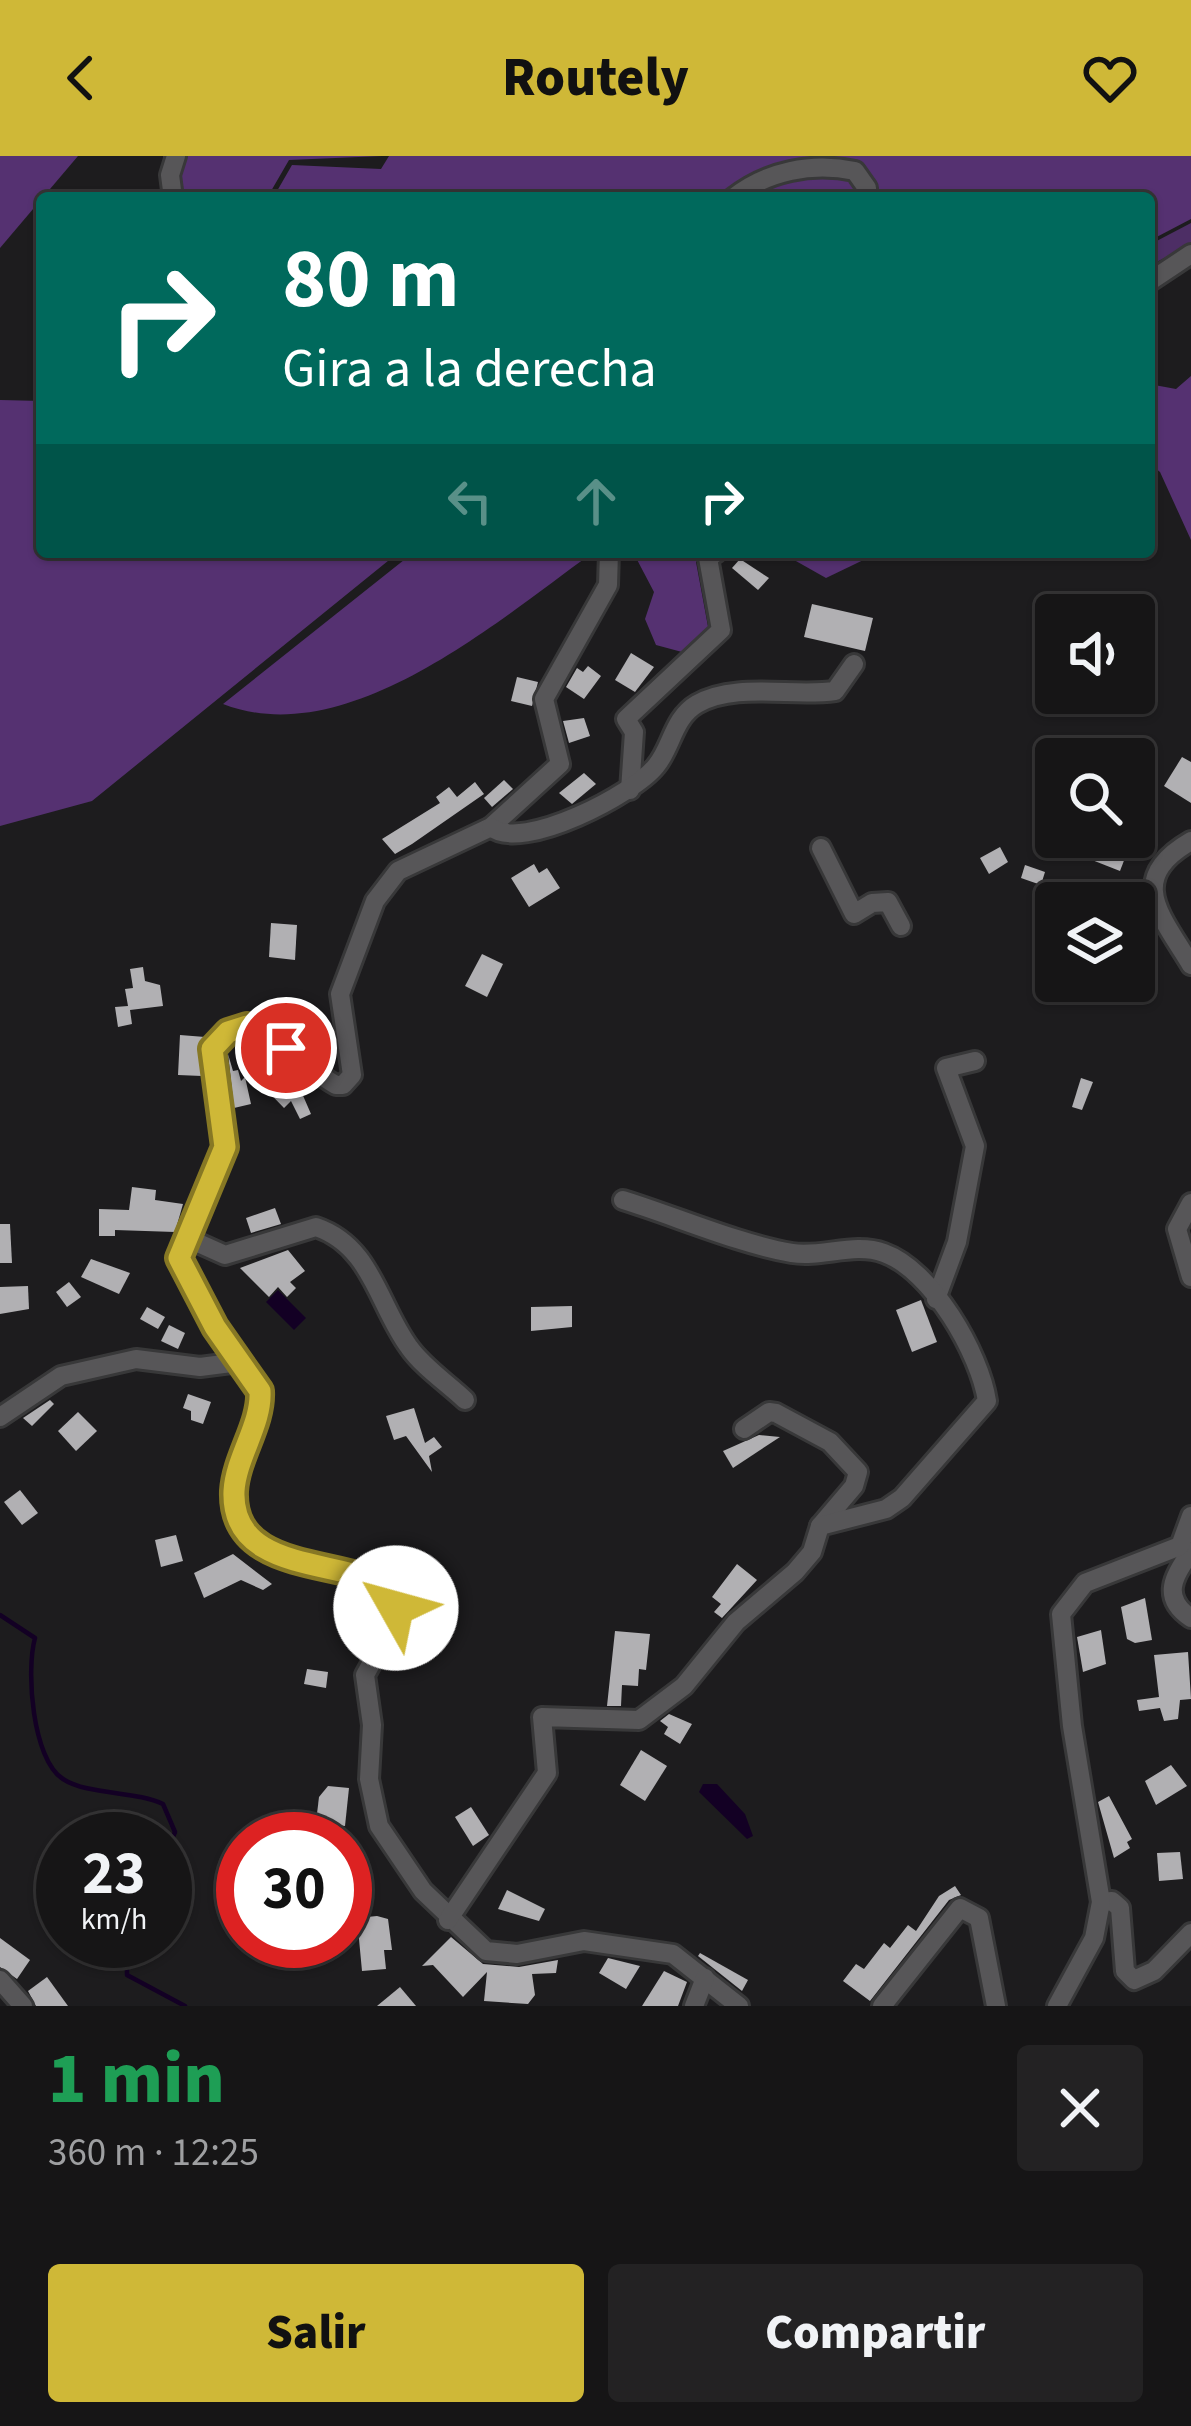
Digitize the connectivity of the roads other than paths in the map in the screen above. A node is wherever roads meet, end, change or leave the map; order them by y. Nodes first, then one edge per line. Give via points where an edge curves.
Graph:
1 (176, 156) edge
2 (173, 192) edge
3 (741, 192) edge
4 (867, 192) edge
5 (1191, 254) edge
6 (1155, 278) edge
7 (609, 558) edge
8 (708, 558) edge
9 (854, 664) dead end
10 (630, 790) junction
11 (491, 826) junction
12 (1191, 841) edge
13 (821, 848) dead end
14 (902, 926) dead end
15 (1191, 964) edge
16 (975, 1061) dead end
17 (623, 1200) dead end
18 (1191, 1203) edge
19 (187, 1238) junction
20 (1191, 1277) edge
21 (937, 1299) junction
22 (239, 1363) junction
23 (465, 1400) dead end
24 (0, 1417) edge
25 (744, 1429) dead end
26 (1191, 1516) edge
27 (820, 1526) junction
28 (1191, 1552) edge
29 (1191, 1618) edge
30 (1101, 1902) junction
31 (448, 1920) junction
32 (1191, 1933) edge
33 (705, 1978) junction
34 (0, 1980) edge
35 (23, 2006) edge
36 (694, 2006) edge
37 (739, 2006) edge
38 (882, 2006) edge
39 (996, 2006) edge
40 (1057, 2006) edge

1 - 2 street
3 - 4 street via 795,170 838,167 855,171
5 - 6 street
7 - 11 street via 608,585 544,699 560,764
8 - 10 street via 722,630 626,719 634,732
9 - 10 street via 835,691 727,694 695,705 658,765
10 - 11 street via 536,833 508,836
11 - 19 street via 398,871 374,901 340,994 352,1060 343,1085 247,1026 212,1049 225,1147
12 - 15 street via 1166,856 1153,899
13 - 14 street via 854,914 888,902
16 - 21 street via 946,1068 975,1146
17 - 21 street via 794,1254 886,1253
18 - 20 street via 1177,1229
19 - 22 street via 179,1258
19 - 23 street via 225,1255 316,1227 337,1237 368,1268 408,1346
21 - 27 street via 969,1340 986,1406 902,1498
22 - 24 street via 136,1359 61,1376
22 - 31 street via 261,1402 237,1463 234,1499 250,1538 264,1551 368,1578 394,1598 394,1620 365,1676 369,1779 379,1826
25 - 27 street via 776,1413 830,1442 858,1472
26 - 30 street via 1180,1546 1085,1582 1061,1614
27 - 31 street via 795,1572 736,1622 684,1686 639,1720 542,1717 547,1773
28 - 29 street via 1171,1591
30 - 32 street via 1120,1908 1125,1971 1134,1980
30 - 40 street via 1094,1938
31 - 33 street via 492,1952 610,1943 673,1954
33 - 36 street
33 - 37 street
34 - 35 street
38 - 39 street via 960,1909 979,1918

